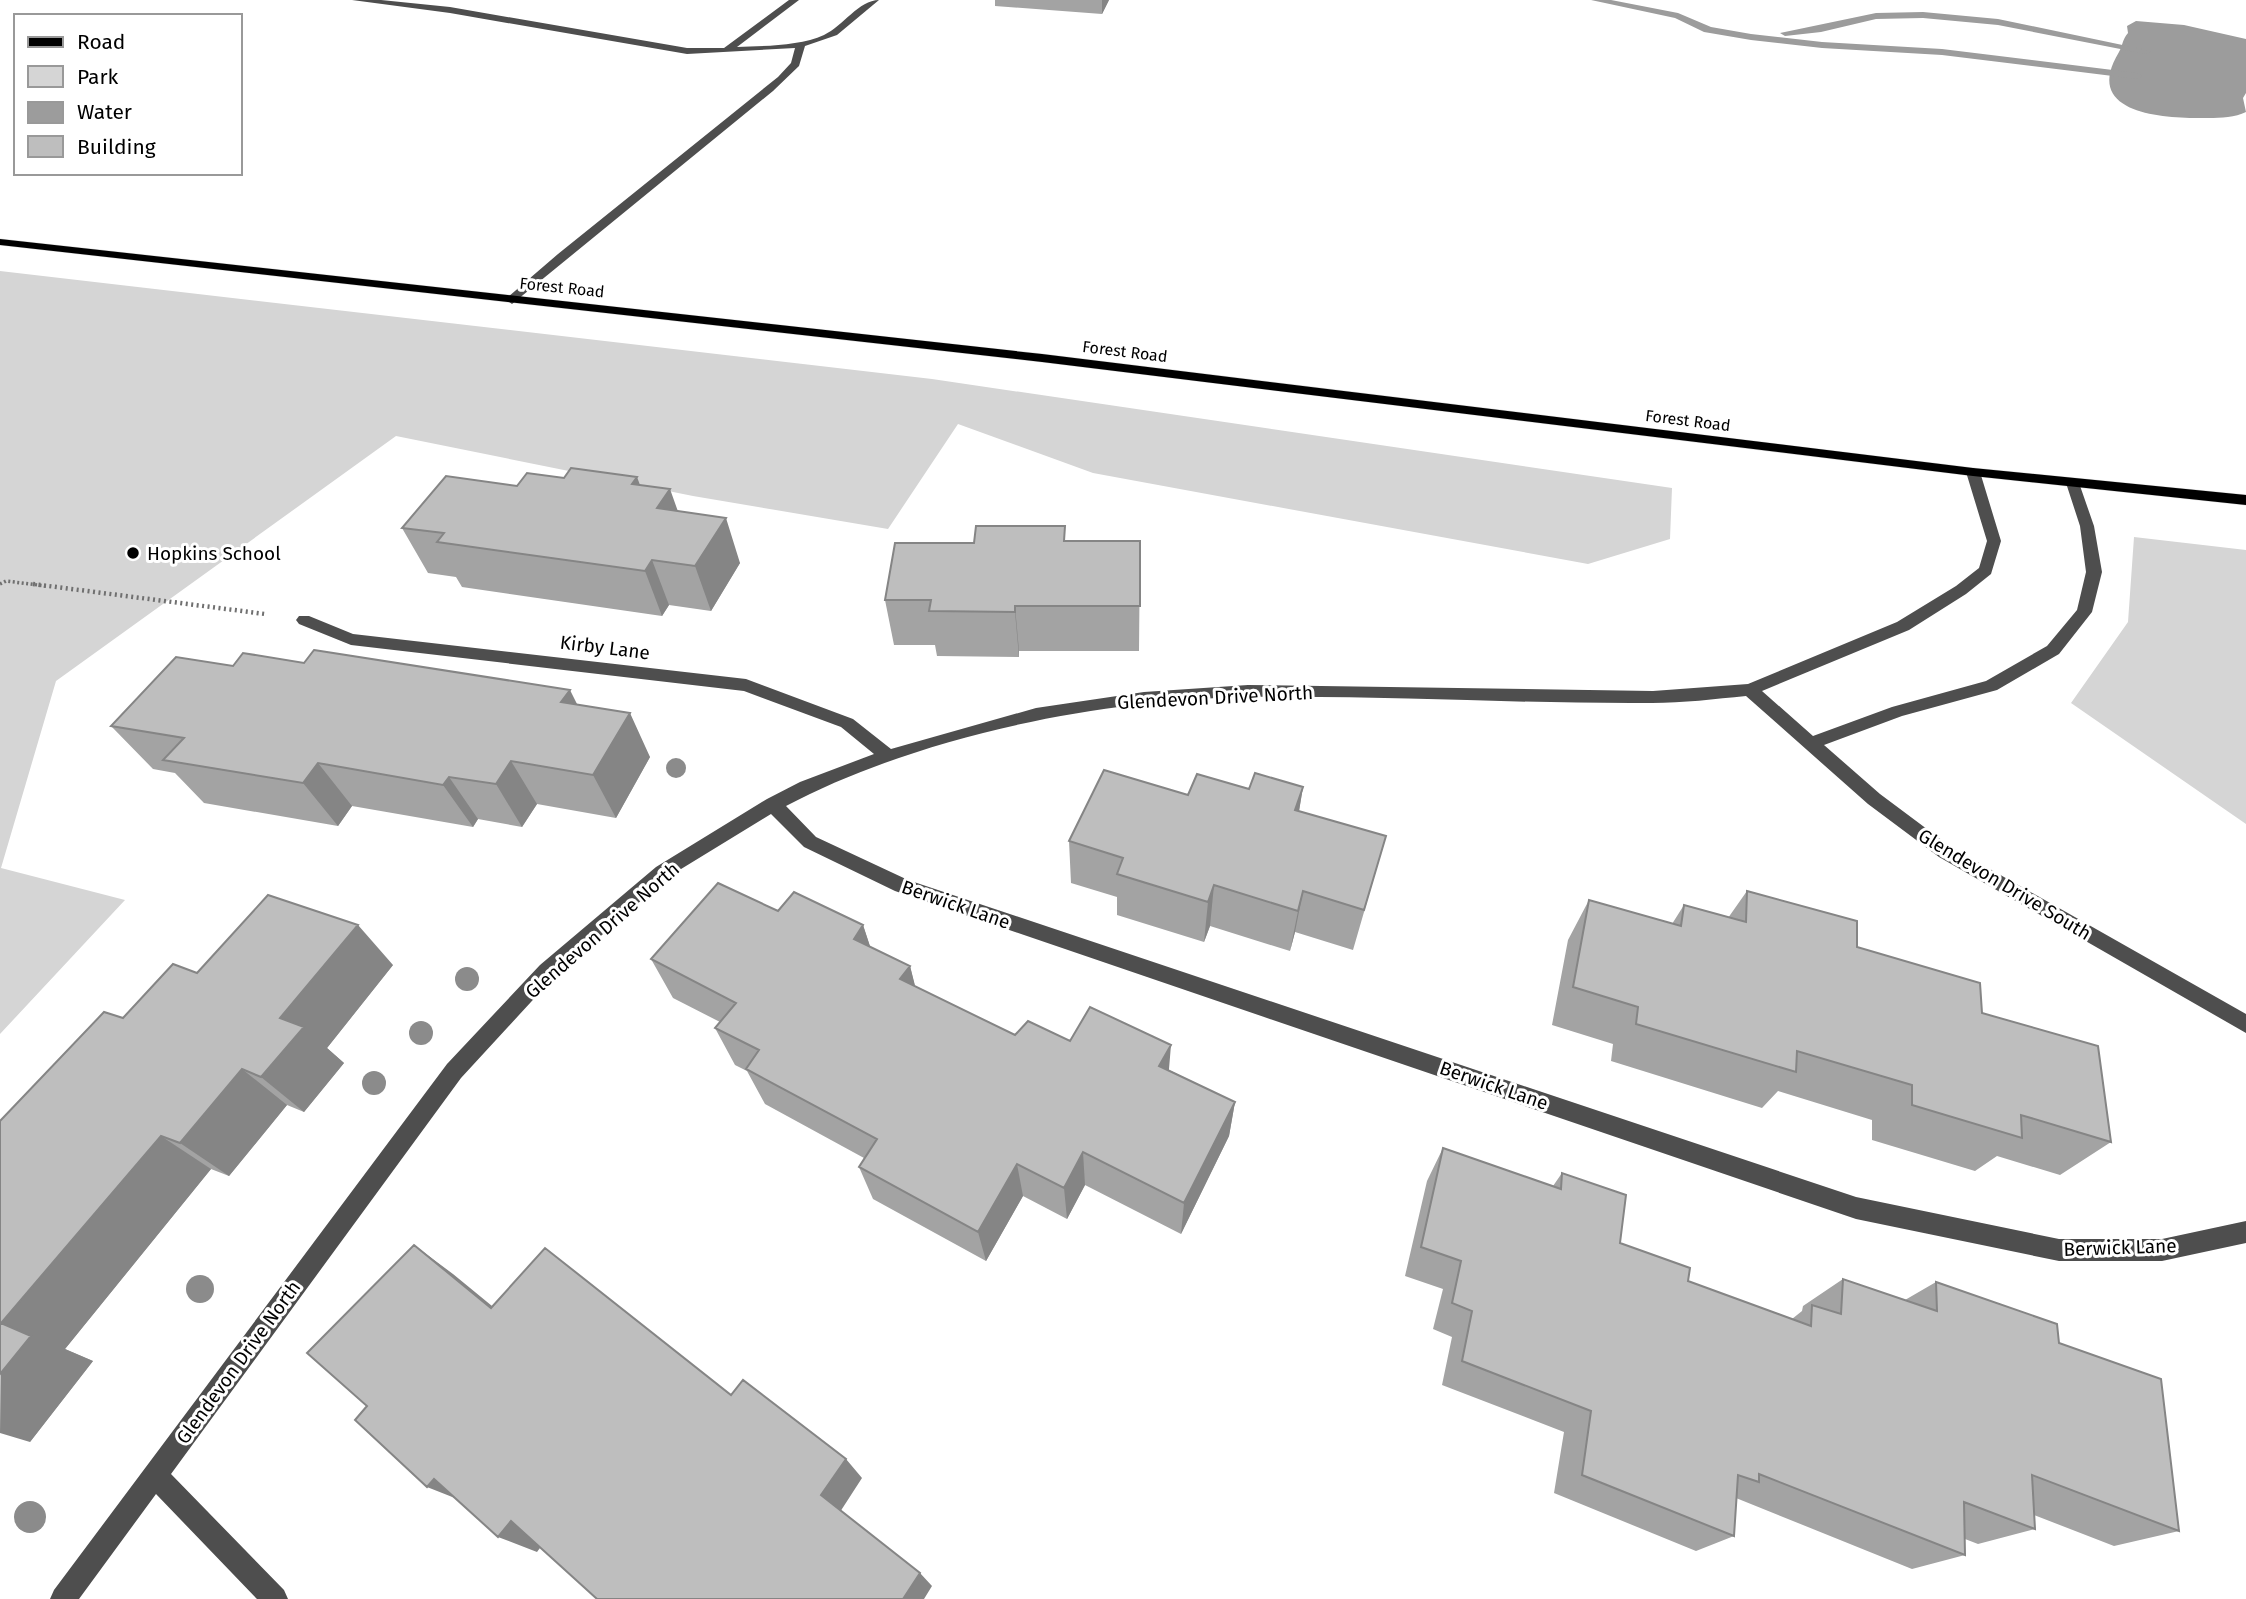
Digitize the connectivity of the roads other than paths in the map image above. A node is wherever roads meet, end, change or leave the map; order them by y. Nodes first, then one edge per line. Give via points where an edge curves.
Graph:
1 (356, 0) edge
2 (795, 0) edge
3 (875, 0) edge
4 (800, 44) junction
5 (725, 51) junction
6 (0, 242) edge
7 (512, 300) junction
8 (1973, 472) junction
9 (2073, 483) junction
10 (2246, 500) edge
11 (304, 620) road end
12 (1749, 690) junction
13 (1809, 744) junction
14 (888, 755) junction
15 (773, 804) junction
16 (2246, 1024) edge
17 (2246, 1232) edge
18 (155, 1475) junction
19 (63, 1599) edge
20 (275, 1599) edge

1 - 5 street via 450,10 687,51
2 - 5 street
3 - 4 street via 826,38
4 - 5 street
4 - 7 street via 798,63 770,89
6 - 7 main road, Forest Road
7 - 8 main road, Forest Road via 1100,365
8 - 9 main road, Forest Road
8 - 12 street, Glendevon Drive North via 1994,541 1986,569 1903,626
9 - 10 main road, Forest Road
9 - 13 street via 2088,526 2094,572 2084,611 2053,650 1991,686 1898,711
11 - 14 street, Kirby Lane via 351,639 746,685 847,723
12 - 13 street, Glendevon Drive South
12 - 14 street, Glendevon Drive North via 1653,697 1248,691 1144,698 1036,714
13 - 16 street, Glendevon Drive South via 1945,852
14 - 15 street, Glendevon Drive North
15 - 17 street, Berwick Lane via 810,842 902,886 1856,1209 2059,1250 2162,1250
15 - 18 street, Glendevon Drive North via 662,872 547,971 454,1071
18 - 19 street, Glendevon Drive North
18 - 20 street

